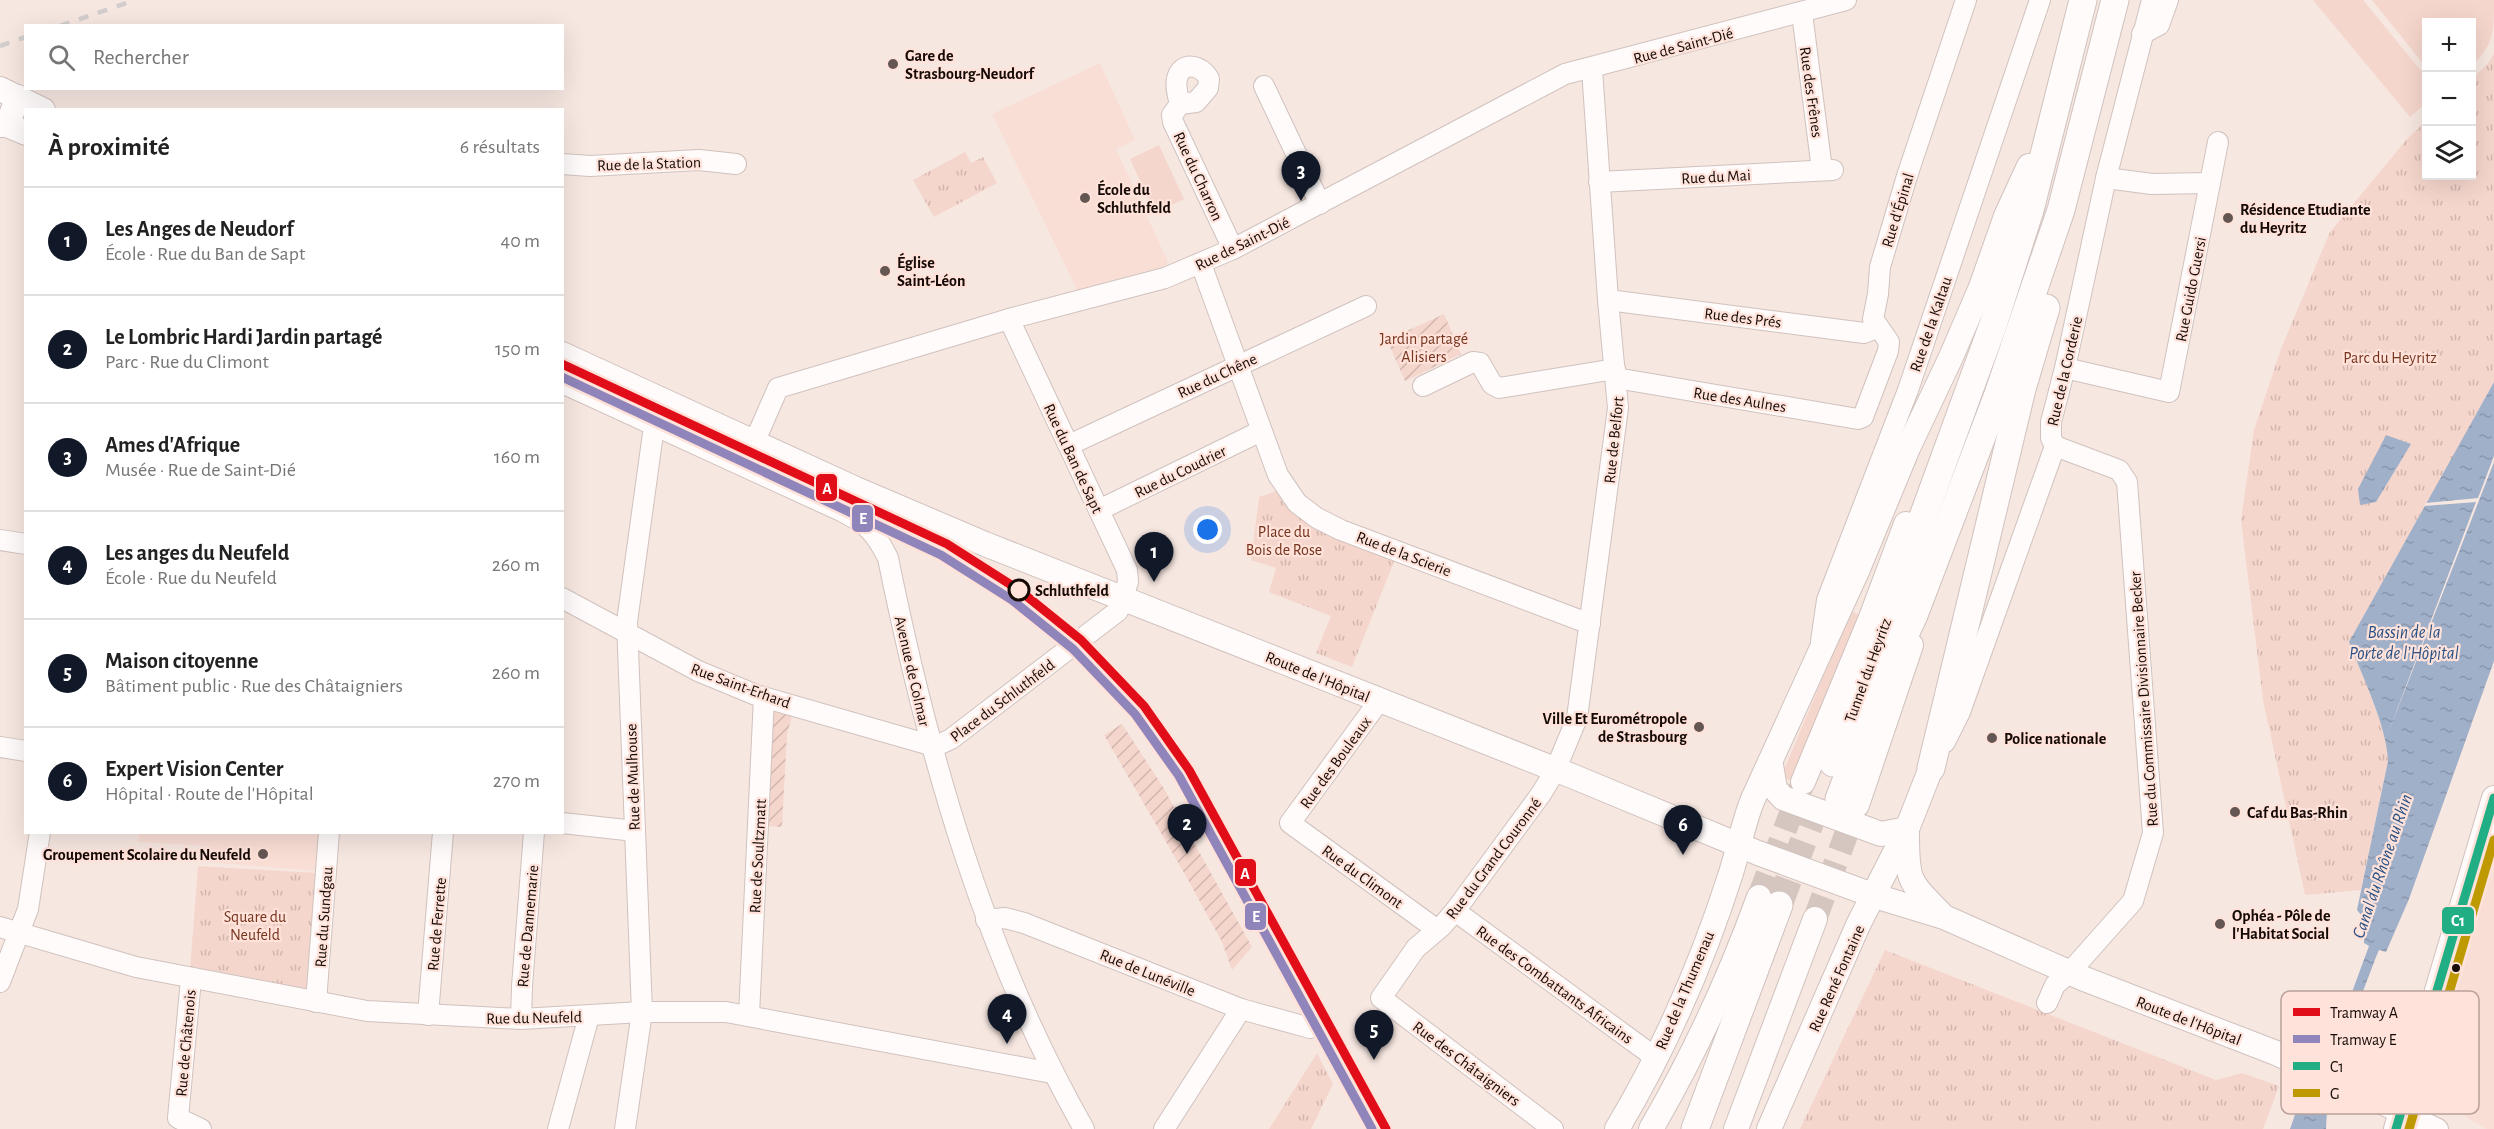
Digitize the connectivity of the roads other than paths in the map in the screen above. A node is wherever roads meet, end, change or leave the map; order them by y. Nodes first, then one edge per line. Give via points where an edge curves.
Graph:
1 (1846, 0) edge
2 (1966, 0) edge
3 (2040, 0) edge
4 (2076, 0) edge
5 (2083, 0) edge
6 (2115, 0) edge
7 (2152, 0) edge
8 (2168, 0) edge
9 (1802, 13) junction
10 (2142, 34) junction
11 (1592, 69) junction
12 (1264, 86) dead end
13 (9, 93) edge
14 (1180, 104) dead end
15 (39, 108) edge
16 (8, 130) edge
17 (2218, 142) dead end
18 (564, 164) edge
19 (736, 164) dead end
20 (2029, 165) junction
21 (1828, 170) joint
22 (2106, 178) junction
23 (1599, 182) junction
24 (2210, 183) junction
25 (1320, 204) junction
26 (2061, 210) junction
27 (1233, 249) junction
28 (1201, 264) junction
29 (1608, 300) junction
30 (1366, 306) dead end
31 (1009, 319) junction
32 (1875, 323) junction
33 (564, 355) edge
34 (1238, 365) junction
35 (2066, 368) junction
36 (1616, 374) junction
37 (564, 384) edge
38 (1423, 386) dead end
39 (1863, 417) joint
40 (654, 426) junction
41 (1261, 431) junction
42 (754, 443) junction
43 (1069, 445) junction
44 (2055, 446) junction
45 (1099, 510) junction
46 (0, 540) edge
47 (24, 544) edge
48 (564, 599) edge
49 (1122, 599) junction
50 (1590, 624) junction
51 (626, 634) junction
52 (1821, 648) junction
53 (764, 697) junction
54 (1379, 701) junction
55 (930, 745) junction
56 (0, 747) edge
57 (24, 751) edge
58 (1771, 765) junction
59 (1931, 768) junction
60 (1555, 771) junction
61 (1830, 795) junction
62 (2494, 798) edge
63 (564, 823) edge
64 (1290, 823) joint
65 (1906, 829) junction
66 (635, 831) junction
67 (40, 834) edge
68 (329, 834) edge
69 (443, 834) edge
70 (534, 834) edge
71 (1738, 845) junction
72 (1875, 896) junction
73 (1787, 908) junction
74 (1455, 911) junction
75 (1944, 917) junction
76 (986, 920) junction
77 (0, 927) edge
78 (1436, 929) junction
79 (19, 934) junction
80 (2069, 973) junction
81 (191, 979) junction
82 (0, 982) edge
83 (2436, 991) edge
84 (1381, 998) joint
85 (316, 1002) junction
86 (2047, 1003) dead end
87 (1241, 1009) junction
88 (642, 1012) junction
89 (428, 1015) junction
90 (748, 1015) junction
91 (589, 1016) junction
92 (521, 1019) junction
93 (1310, 1028) dead end
94 (2281, 1057) edge
95 (1656, 1058) junction
96 (1052, 1073) junction
97 (2398, 1120) edge
98 (201, 1129) edge
99 (558, 1129) edge
100 (625, 1129) edge
101 (1084, 1129) edge
102 (1164, 1129) edge
103 (1553, 1129) edge
104 (1617, 1129) edge
105 (1651, 1129) edge
106 (1695, 1129) edge
107 (1715, 1129) edge
108 (1736, 1129) edge
109 (1769, 1129) edge
110 (2438, 1129) edge

1 - 9 street, Rue de Saint-Dié
2 - 32 street, Rue d'Épinal via 1880,267
3 - 52 street, Rue de la Kaltau via 1908,390 1827,600
4 - 20 main road
5 - 61 highway, Tunnel du Heyritz via 2017,256 1912,547
6 - 26 highway
7 - 10 street, Rue de la Corderie
8 - 10 street via 2159,25
9 - 11 street, Rue de Saint-Dié
9 - 21 street, Rue des Frênes
10 - 22 street, Rue de la Corderie
11 - 23 street, Rue de Belfort
11 - 25 street, Rue de Saint-Dié via 1565,74
12 - 25 street
13 - 15 main road
13 - 16 main road
14 - 27 street, Rue du Charron via 1172,115 1173,123
17 - 24 street
18 - 19 street, Rue de la Station via 699,160
20 - 52 main road, Rue de la Thumenau via 1952,357
20 - 61 main road via 1998,277 1872,615
21 - 23 street, Rue du Mai
22 - 24 street via 2152,184
22 - 35 street, Rue de la Corderie
23 - 29 street, Rue de Belfort
24 - 35 street, Rue Guido Guersi via 2169,392
25 - 27 street, Rue de Saint-Dié
26 - 59 highway via 2054,282 2022,389
26 - 61 highway, Tunnel du Heyritz via 1997,397 1914,615
27 - 28 street, Rue de Saint-Dié
28 - 31 street, Rue de Saint-Dié
28 - 34 street, Rue de la Scierie
29 - 32 street, Rue des Prés via 1864,333
29 - 36 street, Rue de Belfort
30 - 34 street, Rue du Chêne
31 - 42 street, Rue de Saint-Dié via 778,388
31 - 43 street, Rue du Ban de Sapt
32 - 39 street, Rue d'Épinal via 1889,342
33 - 42 main road
34 - 41 street, Rue de la Scierie
34 - 43 street, Rue du Chêne
35 - 44 street, Rue de la Corderie via 2051,422 2050,438
36 - 38 street, Rue des Aulnes via 1499,388 1492,384 1480,363 1473,362
36 - 39 street, Rue des Aulnes
36 - 50 street, Rue de Belfort via 1617,426
37 - 40 street, Avenue de Colmar
40 - 51 street, Rue de Mulhouse
40 - 55 street, Avenue de Colmar via 841,511 871,529 888,558
41 - 45 street, Rue du Coudrier
41 - 50 street, Rue de la Scierie via 1284,484 1297,503 1317,518
42 - 49 main road, Route de l'Hôpital
43 - 45 street, Rue du Ban de Sapt
44 - 59 street, Rue de la Corderie via 1960,712
44 - 80 street, Rue du Commissaire Divisionnaire Becker via 2119,470 2126,477 2152,833 2133,901
45 - 49 street, Rue du Ban de Sapt via 1127,570 1128,582
46 - 47 street
48 - 51 street, Rue Saint-Erhard
49 - 54 main road, Route de l'Hôpital
49 - 55 street, Place du Schluthfeld via 1118,611 1030,680 951,740
50 - 60 street, Rue de Belfort via 1576,718
51 - 53 street, Rue Saint-Erhard via 698,671
51 - 66 street, Rue de Mulhouse
52 - 58 main road, Rue de la Thumenau
53 - 55 street, Rue Saint-Erhard
53 - 90 street, Rue de Soultzmatt
54 - 60 main road, Route de l'Hôpital
54 - 64 street, Rue des Bouleaux
55 - 76 street, Avenue de Colmar
56 - 57 street
58 - 65 main road via 1775,789 1783,798 1881,834
58 - 71 main road, Rue de la Thumenau via 1744,822
59 - 65 main road, Rue de la Corderie
60 - 71 main road, Route de l'Hôpital
60 - 74 street, Rue du Grand Couronné
62 - 83 main road
63 - 66 street
64 - 78 street, Rue du Climont
65 - 72 main road, Rue René Fontaine
65 - 75 main road via 1909,877
66 - 88 street, Rue de Mulhouse
67 - 79 street via 28,909
68 - 85 street, Rue du Sundgau
69 - 89 street, Rue de Ferrette
70 - 92 street, Rue de Dannemarie
71 - 72 main road, Route de l'Hôpital
71 - 95 main road, Rue de la Thumenau via 1691,980
72 - 75 main road, Route de l'Hôpital
72 - 109 main road, Rue René Fontaine via 1858,925
73 - 105 main road via 1716,1005
73 - 106 highway
73 - 107 highway
73 - 108 main road
74 - 78 street, Rue du Grand Couronné
74 - 95 street, Rue des Combattants Africains
75 - 80 main road, Route de l'Hôpital
76 - 87 street, Rue de Lunéville via 1005,918 1024,923
76 - 96 street, Avenue de Colmar
77 - 79 street, Rue du Neufeld
78 - 84 street, Rue du Grand Couronné via 1416,948
79 - 81 street, Rue du Neufeld
79 - 82 street
80 - 86 street via 2055,985
80 - 94 main road, Route de l'Hôpital
81 - 85 street, Rue du Neufeld
81 - 98 street, Rue de Châtenois via 178,1118
84 - 103 street, Rue des Châtaigniers
85 - 89 street, Rue du Neufeld via 367,1011
87 - 93 street, Rue de Lunéville
87 - 102 street
88 - 90 street, Rue du Neufeld
88 - 91 street, Rue du Neufeld
88 - 100 street, Rue de Mulhouse
89 - 92 street, Rue du Neufeld
90 - 96 street, Rue du Neufeld
91 - 92 street, Rue du Neufeld
91 - 99 street
95 - 104 main road, Rue de la Thumenau
96 - 101 street, Avenue de Colmar
97 - 110 street

